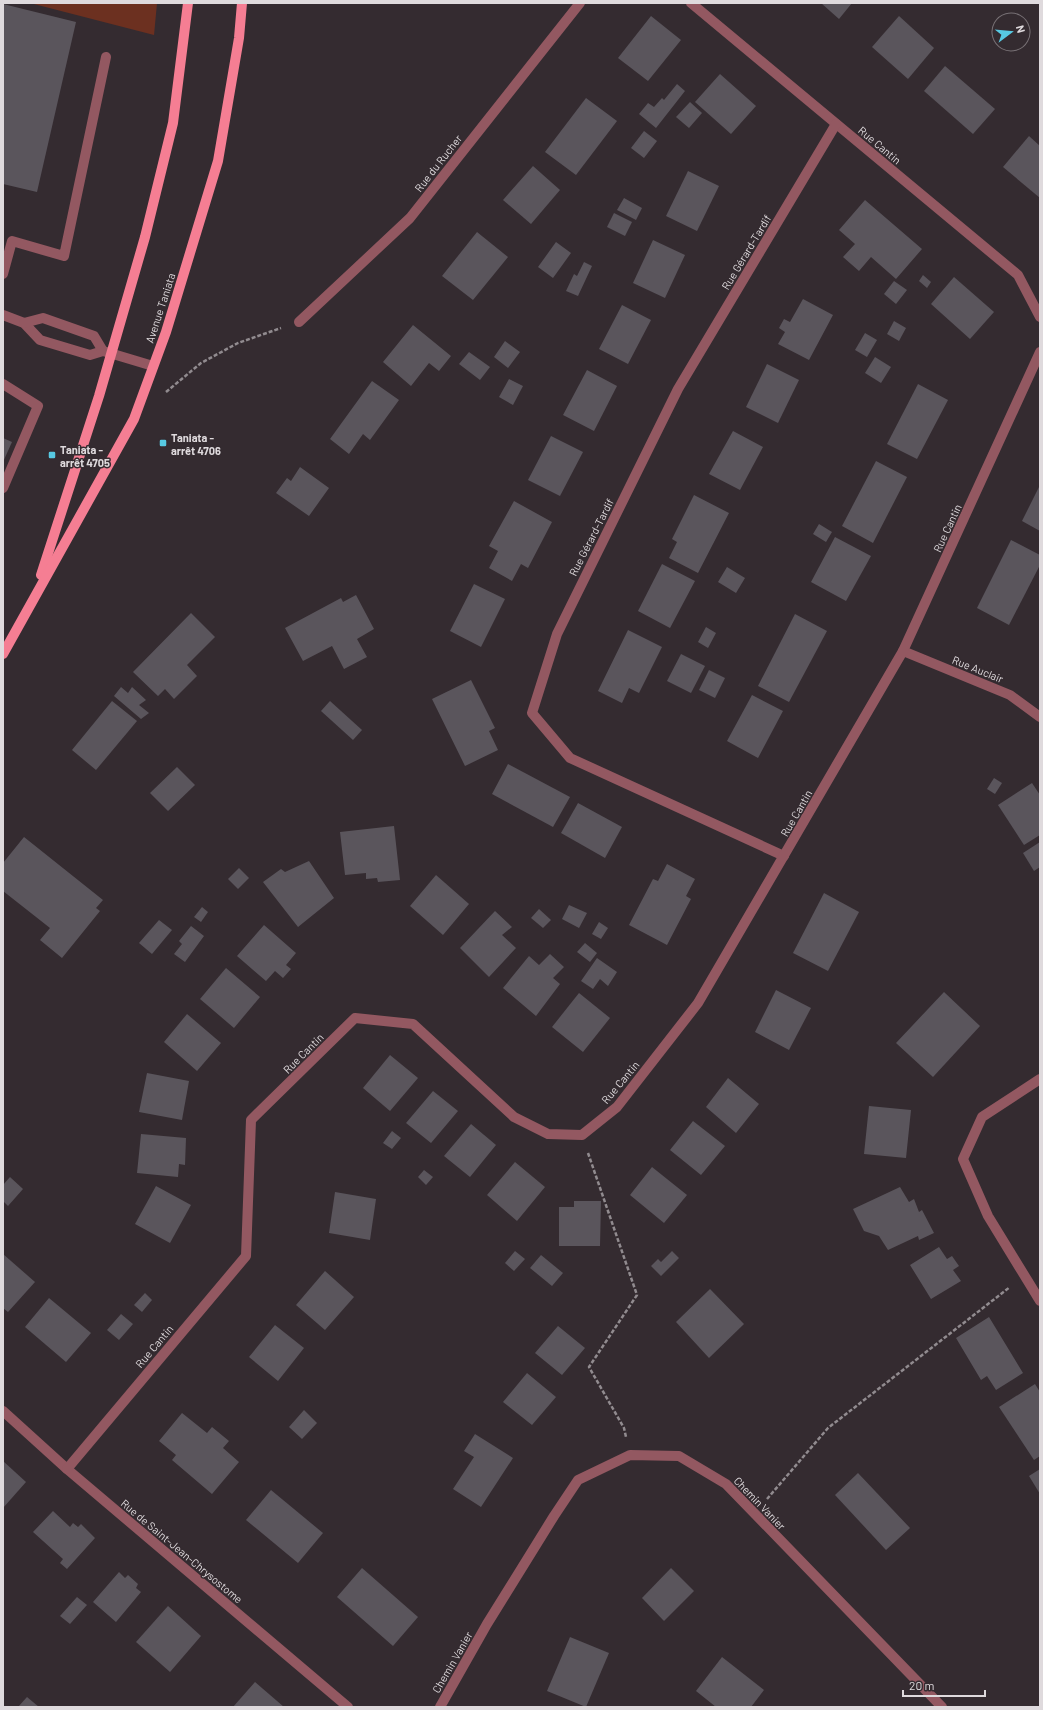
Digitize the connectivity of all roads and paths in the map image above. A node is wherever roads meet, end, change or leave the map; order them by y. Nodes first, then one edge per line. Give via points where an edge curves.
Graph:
1 (188, 3) edge
2 (242, 3) edge
3 (580, 3) edge
4 (690, 3) edge
5 (106, 57) dead end
6 (836, 124) junction
7 (3, 274) edge
8 (3, 315) edge
9 (1040, 317) edge
10 (298, 322) joint
11 (24, 323) junction
12 (107, 352) junction
13 (1040, 352) edge
14 (153, 366) junction
15 (3, 384) edge
16 (160, 397) dead end
17 (3, 488) edge
18 (34, 597) junction
19 (903, 652) junction
20 (3, 654) edge
21 (1040, 717) edge
22 (784, 856) junction
23 (1040, 1079) edge
24 (582, 1135) junction
25 (1024, 1276) junction
26 (1040, 1301) edge
27 (3, 1411) edge
28 (630, 1455) junction
29 (67, 1469) junction
30 (754, 1514) junction
31 (348, 1707) edge
32 (440, 1707) edge
33 (942, 1707) edge

1 - 12 main road, Avenue Taniata via 173,123 145,237
2 - 14 main road, Avenue Taniata via 239,38 218,161 166,332
3 - 10 street, Rue du Rucher via 410,218
4 - 6 street, Rue Cantin
5 - 7 street via 64,256 12,241
6 - 9 street, Rue Cantin via 1018,275
6 - 22 street, Rue Gérard-Tardif via 678,389 556,634 532,713 570,758
8 - 11 street
10 - 16 path via 238,343 200,363
11 - 12 street via 40,340 90,355
11 - 12 street via 43,318 94,336
12 - 14 street
12 - 18 main road, Avenue Taniata
13 - 19 street, Rue Cantin
14 - 18 main road, Avenue Taniata via 134,419
15 - 17 street via 38,406
18 - 20 main road, Avenue Taniata
19 - 21 street, Rue Auclair via 1010,695
19 - 22 street, Rue Cantin
22 - 24 street, Rue Cantin via 698,1003 617,1107
23 - 25 street via 982,1117 963,1159 988,1216
24 - 28 path via 637,1295 589,1367 624,1428
24 - 29 street, Rue Cantin via 548,1134 514,1117 413,1024 355,1018 251,1120 246,1256
25 - 26 street
25 - 30 path via 828,1428
27 - 29 street, Rue de Saint-Jean-Chrysostome
28 - 30 street, Chemin Vanier via 679,1456 726,1484
28 - 32 street, Chemin Vanier via 578,1480 487,1624
29 - 31 street, Rue de Saint-Jean-Chrysostome
30 - 33 street, Chemin Vanier

